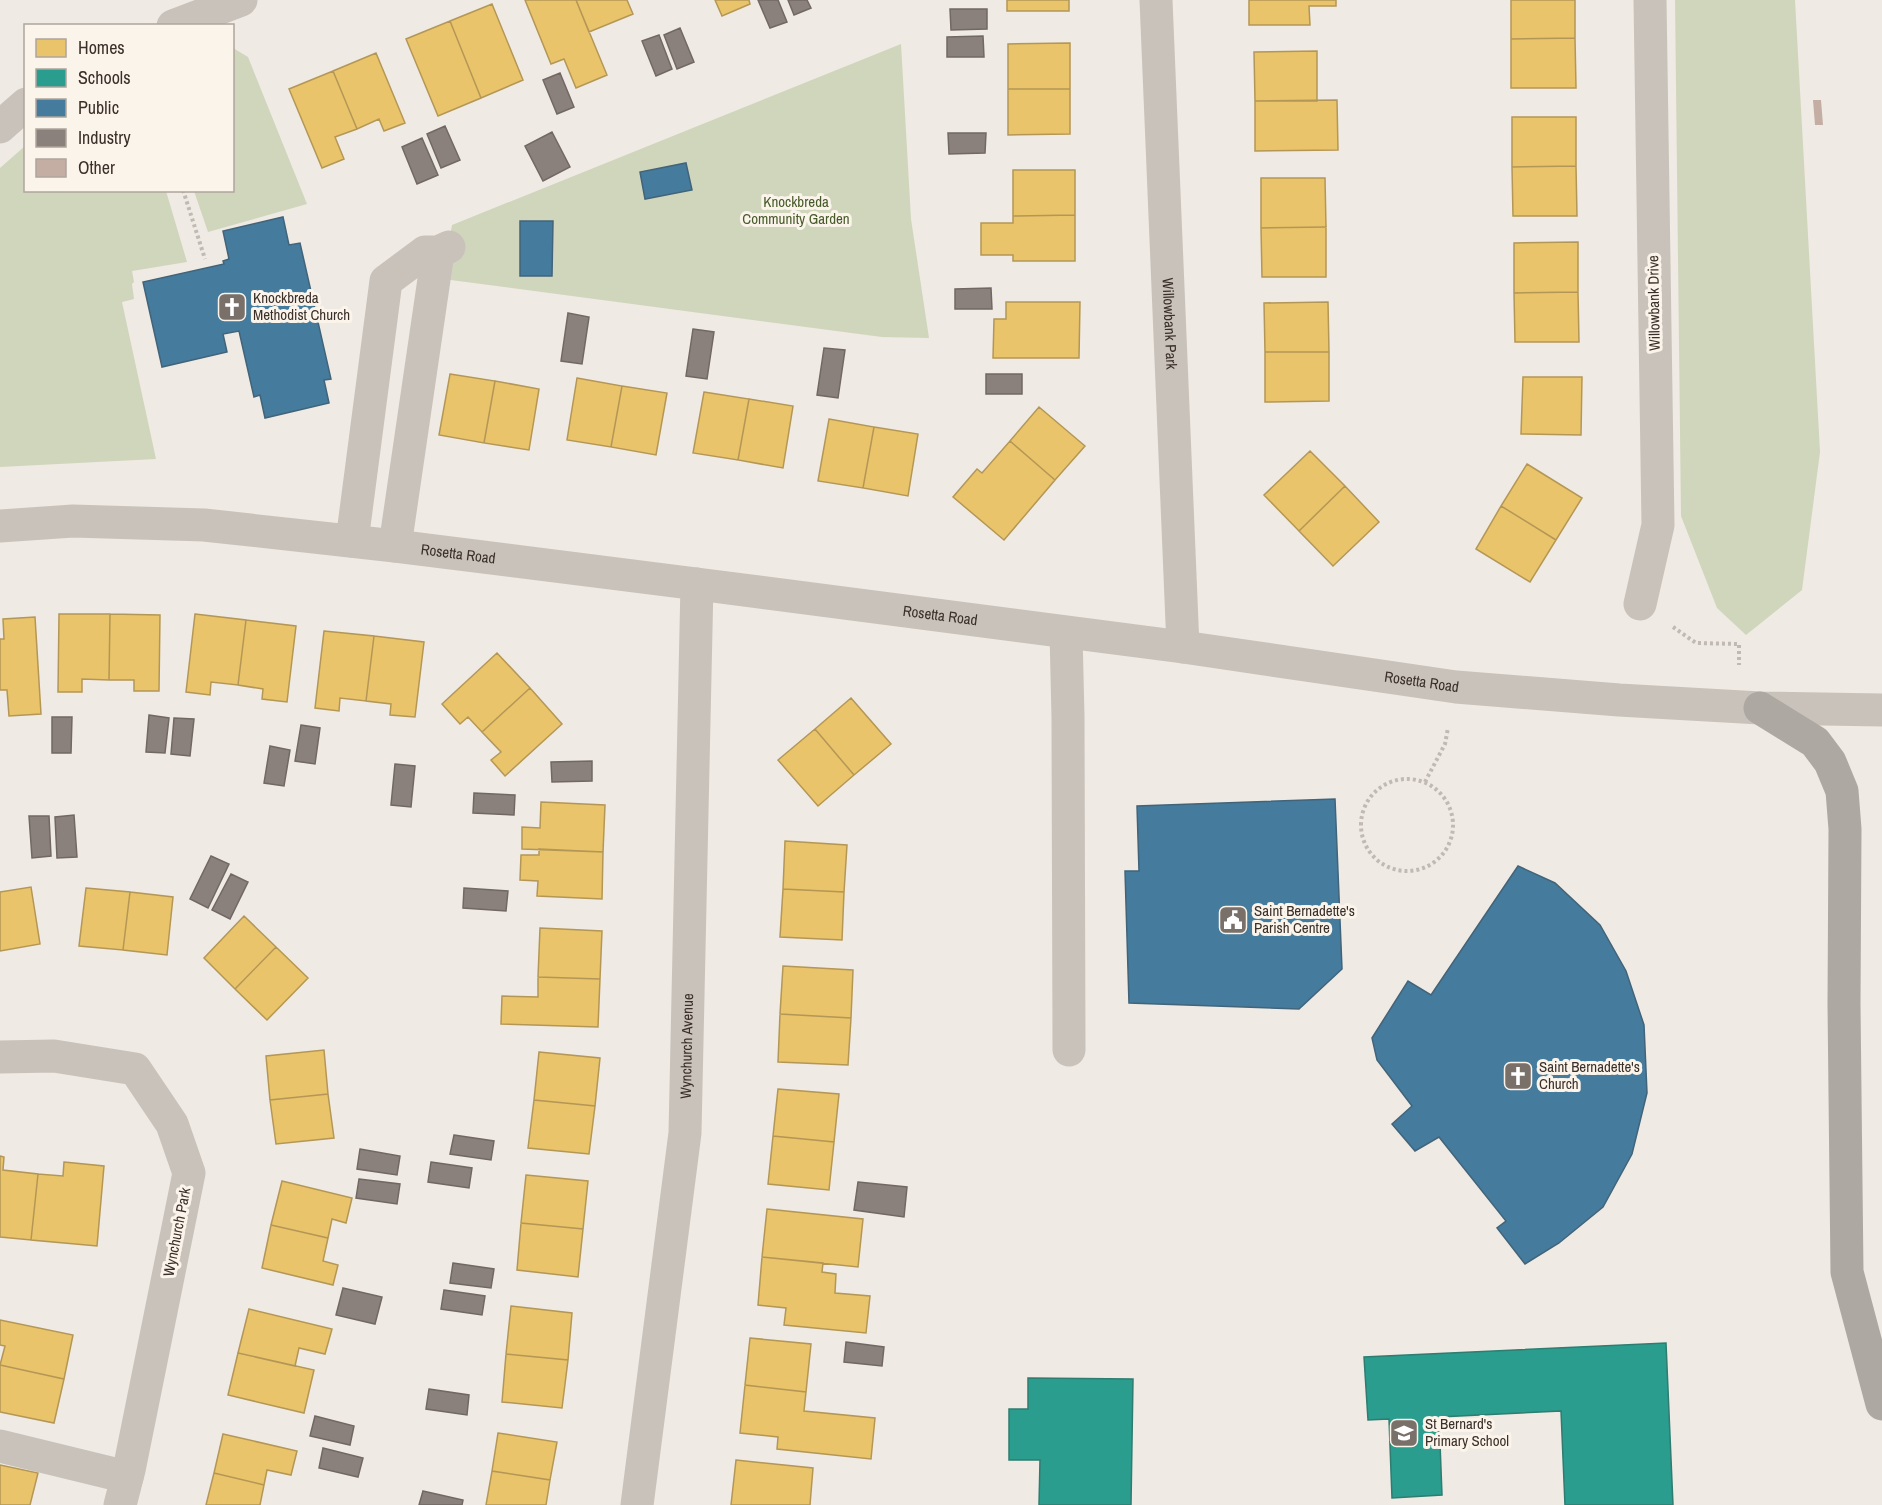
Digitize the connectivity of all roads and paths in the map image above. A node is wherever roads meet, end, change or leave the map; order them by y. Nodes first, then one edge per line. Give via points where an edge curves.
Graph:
1 (241, 0) edge
2 (1156, 0) edge
3 (1650, 0) edge
4 (178, 24) edge
5 (24, 106) edge
6 (0, 127) edge
7 (184, 192) edge
8 (205, 259) dead end
9 (0, 526) edge
10 (352, 541) junction
11 (395, 546) junction
12 (697, 584) junction
13 (1640, 604) dead end
14 (1066, 633) junction
15 (1696, 642) dead end
16 (1183, 648) junction
17 (1739, 669) dead end
18 (1456, 687) junction
19 (1760, 708) junction
20 (1882, 710) edge
21 (1425, 782) junction
22 (1069, 1050) dead end
23 (0, 1057) edge
24 (1882, 1404) edge
25 (0, 1446) edge
26 (124, 1491) edge
27 (637, 1505) edge

1 - 4 street
2 - 16 street, Willowbank Park
3 - 13 street, Willowbank Drive via 1658,525
5 - 6 street
7 - 8 path
9 - 10 street, Rosetta Road via 73,521 204,525
10 - 11 street, Rosetta Road
10 - 11 street via 386,280 425,252 444,250
11 - 12 street, Rosetta Road
12 - 14 street, Rosetta Road
12 - 27 street, Wynchurch Avenue via 685,1133
14 - 16 street, Rosetta Road
14 - 22 street
15 - 17 path via 1739,644
16 - 18 street, Rosetta Road
18 - 19 street, Rosetta Road
18 - 21 path via 1445,744
19 - 20 street, Rosetta Road
19 - 24 highway via 1815,742 1830,762 1842,791 1847,1272
21 - 21 path via 1448,803 1454,818 1453,835 1447,849 1422,869 1392,869 1369,851 1361,823 1364,808 1382,786 1411,779
23 - 26 street, Wynchurch Park via 54,1056 135,1069 172,1124 189,1173
25 - 26 street

